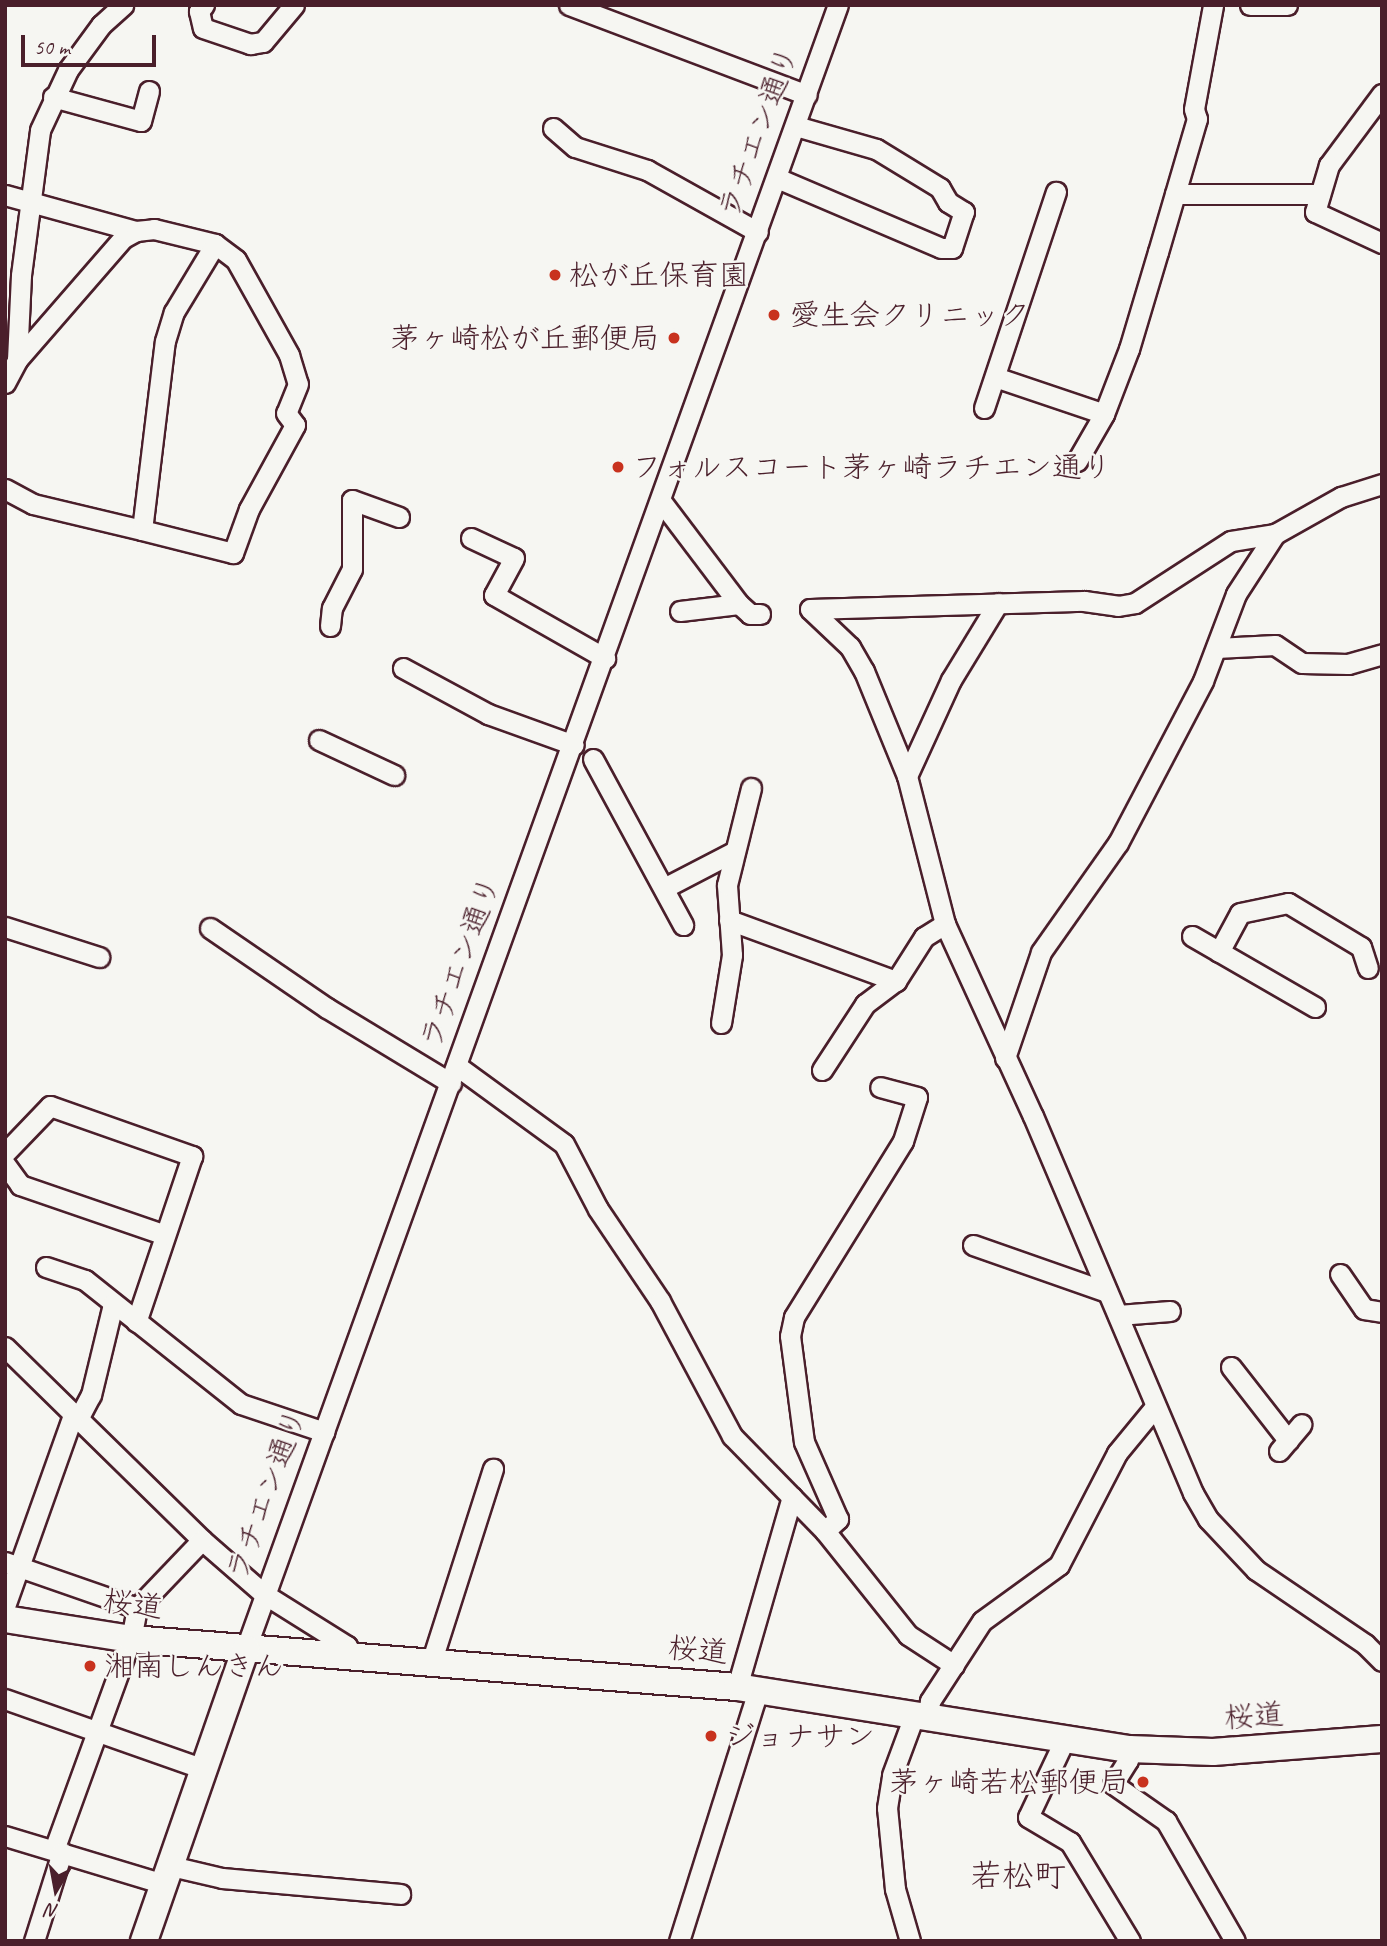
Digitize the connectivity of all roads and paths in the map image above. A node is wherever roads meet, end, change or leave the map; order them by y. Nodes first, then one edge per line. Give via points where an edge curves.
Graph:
1 (204, 5) edge
2 (294, 5) edge
3 (569, 5) edge
4 (838, 5) edge
5 (1213, 5) edge
6 (1250, 5) edge
7 (1287, 5) edge
8 (113, 8) edge
9 (149, 91) dead end
10 (1382, 94) edge
11 (807, 95) junction
12 (53, 97) junction
13 (796, 126) junction
14 (553, 128) dead end
15 (777, 178) junction
16 (1056, 192) dead end
17 (1175, 194) junction
18 (1320, 194) junction
19 (5, 195) edge
20 (29, 200) junction
21 (135, 231) junction
22 (758, 232) junction
23 (1382, 243) edge
24 (215, 244) junction
25 (18, 360) junction
26 (995, 377) junction
27 (5, 383) edge
28 (984, 408) dead end
29 (1104, 414) junction
30 (1077, 461) dead end
31 (1382, 484) edge
32 (5, 489) edge
33 (660, 501) junction
34 (399, 517) dead end
35 (142, 530) junction
36 (1275, 534) junction
37 (471, 538) dead end
38 (998, 603) junction
39 (739, 604) junction
40 (680, 611) dead end
41 (760, 614) dead end
42 (330, 626) dead end
43 (1216, 648) junction
44 (1382, 654) edge
45 (605, 658) junction
46 (403, 668) dead end
47 (319, 740) dead end
48 (574, 745) junction
49 (593, 759) dead end
50 (394, 775) dead end
51 (907, 776) junction
52 (751, 788) dead end
53 (735, 851) junction
54 (664, 888) junction
55 (729, 920) junction
56 (945, 924) junction
57 (683, 925) dead end
58 (5, 927) edge
59 (210, 928) dead end
60 (1192, 936) dead end
61 (1219, 952) junction
62 (99, 957) dead end
63 (1368, 968) dead end
64 (896, 981) junction
65 (1315, 1007) dead end
66 (722, 1023) dead end
67 (1005, 1058) junction
68 (822, 1070) dead end
69 (454, 1074) junction
70 (880, 1087) dead end
71 (5, 1153) edge
72 (5, 1164) edge
73 (165, 1235) junction
74 (973, 1245) dead end
75 (46, 1267) dead end
76 (1340, 1274) dead end
77 (1107, 1292) junction
78 (113, 1304) junction
79 (1171, 1311) dead end
80 (1382, 1312) edge
81 (1118, 1315) junction
82 (136, 1322) junction
83 (5, 1347) edge
84 (1231, 1367) dead end
85 (1154, 1408) junction
86 (75, 1417) junction
87 (1302, 1424) dead end
88 (324, 1432) junction
89 (493, 1469) dead end
90 (792, 1497) junction
91 (825, 1531) junction
92 (202, 1540) junction
93 (12, 1564) edge
94 (264, 1594) junction
95 (5, 1606) edge
96 (137, 1608) junction
97 (5, 1619) edge
98 (131, 1639) junction
99 (246, 1648) junction
100 (353, 1657) junction
101 (1382, 1661) edge
102 (431, 1663) junction
103 (954, 1665) junction
104 (747, 1689) junction
105 (5, 1699) edge
106 (921, 1714) junction
107 (97, 1731) junction
108 (1382, 1739) edge
109 (1064, 1741) junction
110 (1129, 1749) junction
111 (204, 1769) junction
112 (5, 1836) edge
113 (58, 1851) junction
114 (167, 1875) junction
115 (400, 1894) dead end
116 (34, 1941) edge
117 (144, 1941) edge
118 (679, 1941) edge
119 (910, 1941) edge
120 (1130, 1941) edge
121 (1235, 1941) edge

1 - 2 street via 199,11 203,28 250,44 262,41
3 - 11 street
4 - 11 street, ラチエン通り
5 - 17 street via 1194,109 1197,119
6 - 7 street
8 - 12 street
9 - 12 street via 139,128
10 - 18 street via 1329,165
11 - 13 street, ラチエン通り
12 - 20 street via 40,130
13 - 15 street, ラチエン通り
13 - 15 street via 876,149 940,188 948,202 964,212 952,248 940,248
14 - 22 street via 575,147 647,170
15 - 22 street, ラチエン通り
16 - 26 street
17 - 18 street
17 - 29 street via 1129,349
18 - 23 street via 1315,212
19 - 20 street
20 - 21 street
20 - 25 street
21 - 24 street via 154,229
21 - 25 street via 123,238
22 - 33 street, ラチエン通り
24 - 35 street via 174,312 166,341
24 - 35 street via 236,261 277,326 298,384 286,413 295,425 249,509 233,553
25 - 27 street
26 - 28 street
26 - 29 street
29 - 30 street
31 - 36 street via 1341,497
32 - 35 street via 33,504
33 - 39 street
33 - 45 street, ラチエン通り
34 - 42 street via 352,500 352,569 332,608
36 - 38 street via 1231,541 1136,603
36 - 43 street via 1236,594
37 - 45 street via 514,558 495,595
38 - 51 street via 951,680
38 - 51 street via 810,609 850,647 864,671
39 - 40 street
39 - 41 street via 750,614
43 - 44 street via 1275,645 1302,663 1348,663
43 - 67 street via 1118,843 1041,952
45 - 48 street, ラチエン通り
46 - 48 street via 488,714
47 - 50 street
48 - 69 street, ラチエン通り
49 - 54 street
51 - 56 street
52 - 53 street
53 - 54 street
53 - 55 street via 726,896
54 - 57 street
55 - 64 street
55 - 66 street via 732,954
56 - 64 street via 924,937
56 - 67 street
58 - 62 street
59 - 69 street via 327,1008
60 - 61 street
61 - 63 street via 1240,913 1288,903 1361,947
61 - 65 street
64 - 68 street via 859,1011
67 - 77 street
69 - 88 street, ラチエン通り
69 - 90 street via 564,1144 598,1209 660,1301 732,1436
70 - 91 street via 917,1097 903,1141 794,1317 790,1336 804,1442 838,1519
71 - 73 street via 50,1106 192,1156
72 - 73 street via 20,1185
73 - 82 street
74 - 77 street
75 - 78 street via 85,1280
76 - 80 street via 1364,1309
77 - 81 street
78 - 82 street
78 - 86 street via 91,1395
79 - 81 street
81 - 85 street
82 - 88 street via 241,1404
83 - 86 street
84 - 87 street via 1283,1446
85 - 101 street via 1208,1520 1256,1570 1366,1644
85 - 103 street via 1117,1452 1059,1565 982,1621
86 - 92 street
86 - 93 street
88 - 94 street, ラチエン通り
89 - 102 street
90 - 91 street
90 - 104 street
91 - 103 street via 908,1635
92 - 94 street
92 - 96 street
93 - 95 street
93 - 96 street
94 - 99 street, ラチエン通り
94 - 100 street via 335,1636
96 - 98 street
97 - 98 street, 桜道
98 - 99 street, 桜道
98 - 107 street
99 - 100 street, 桜道
99 - 111 street, ラチエン通り
100 - 102 street, 桜道
102 - 104 street, 桜道
103 - 106 street
104 - 106 street, 桜道
104 - 118 street
105 - 107 street
106 - 109 street, 桜道
106 - 119 street via 892,1775 887,1808 894,1889
107 - 111 street
107 - 113 street
108 - 110 street, 桜道 via 1213,1752
109 - 110 street, 桜道
109 - 120 street via 1028,1816 1070,1842
110 - 121 street via 1128,1760 1113,1784 1166,1821
111 - 114 street, ラチエン通り
112 - 113 street
113 - 114 street
113 - 116 street
114 - 115 street
114 - 117 street, ラチエン通り

